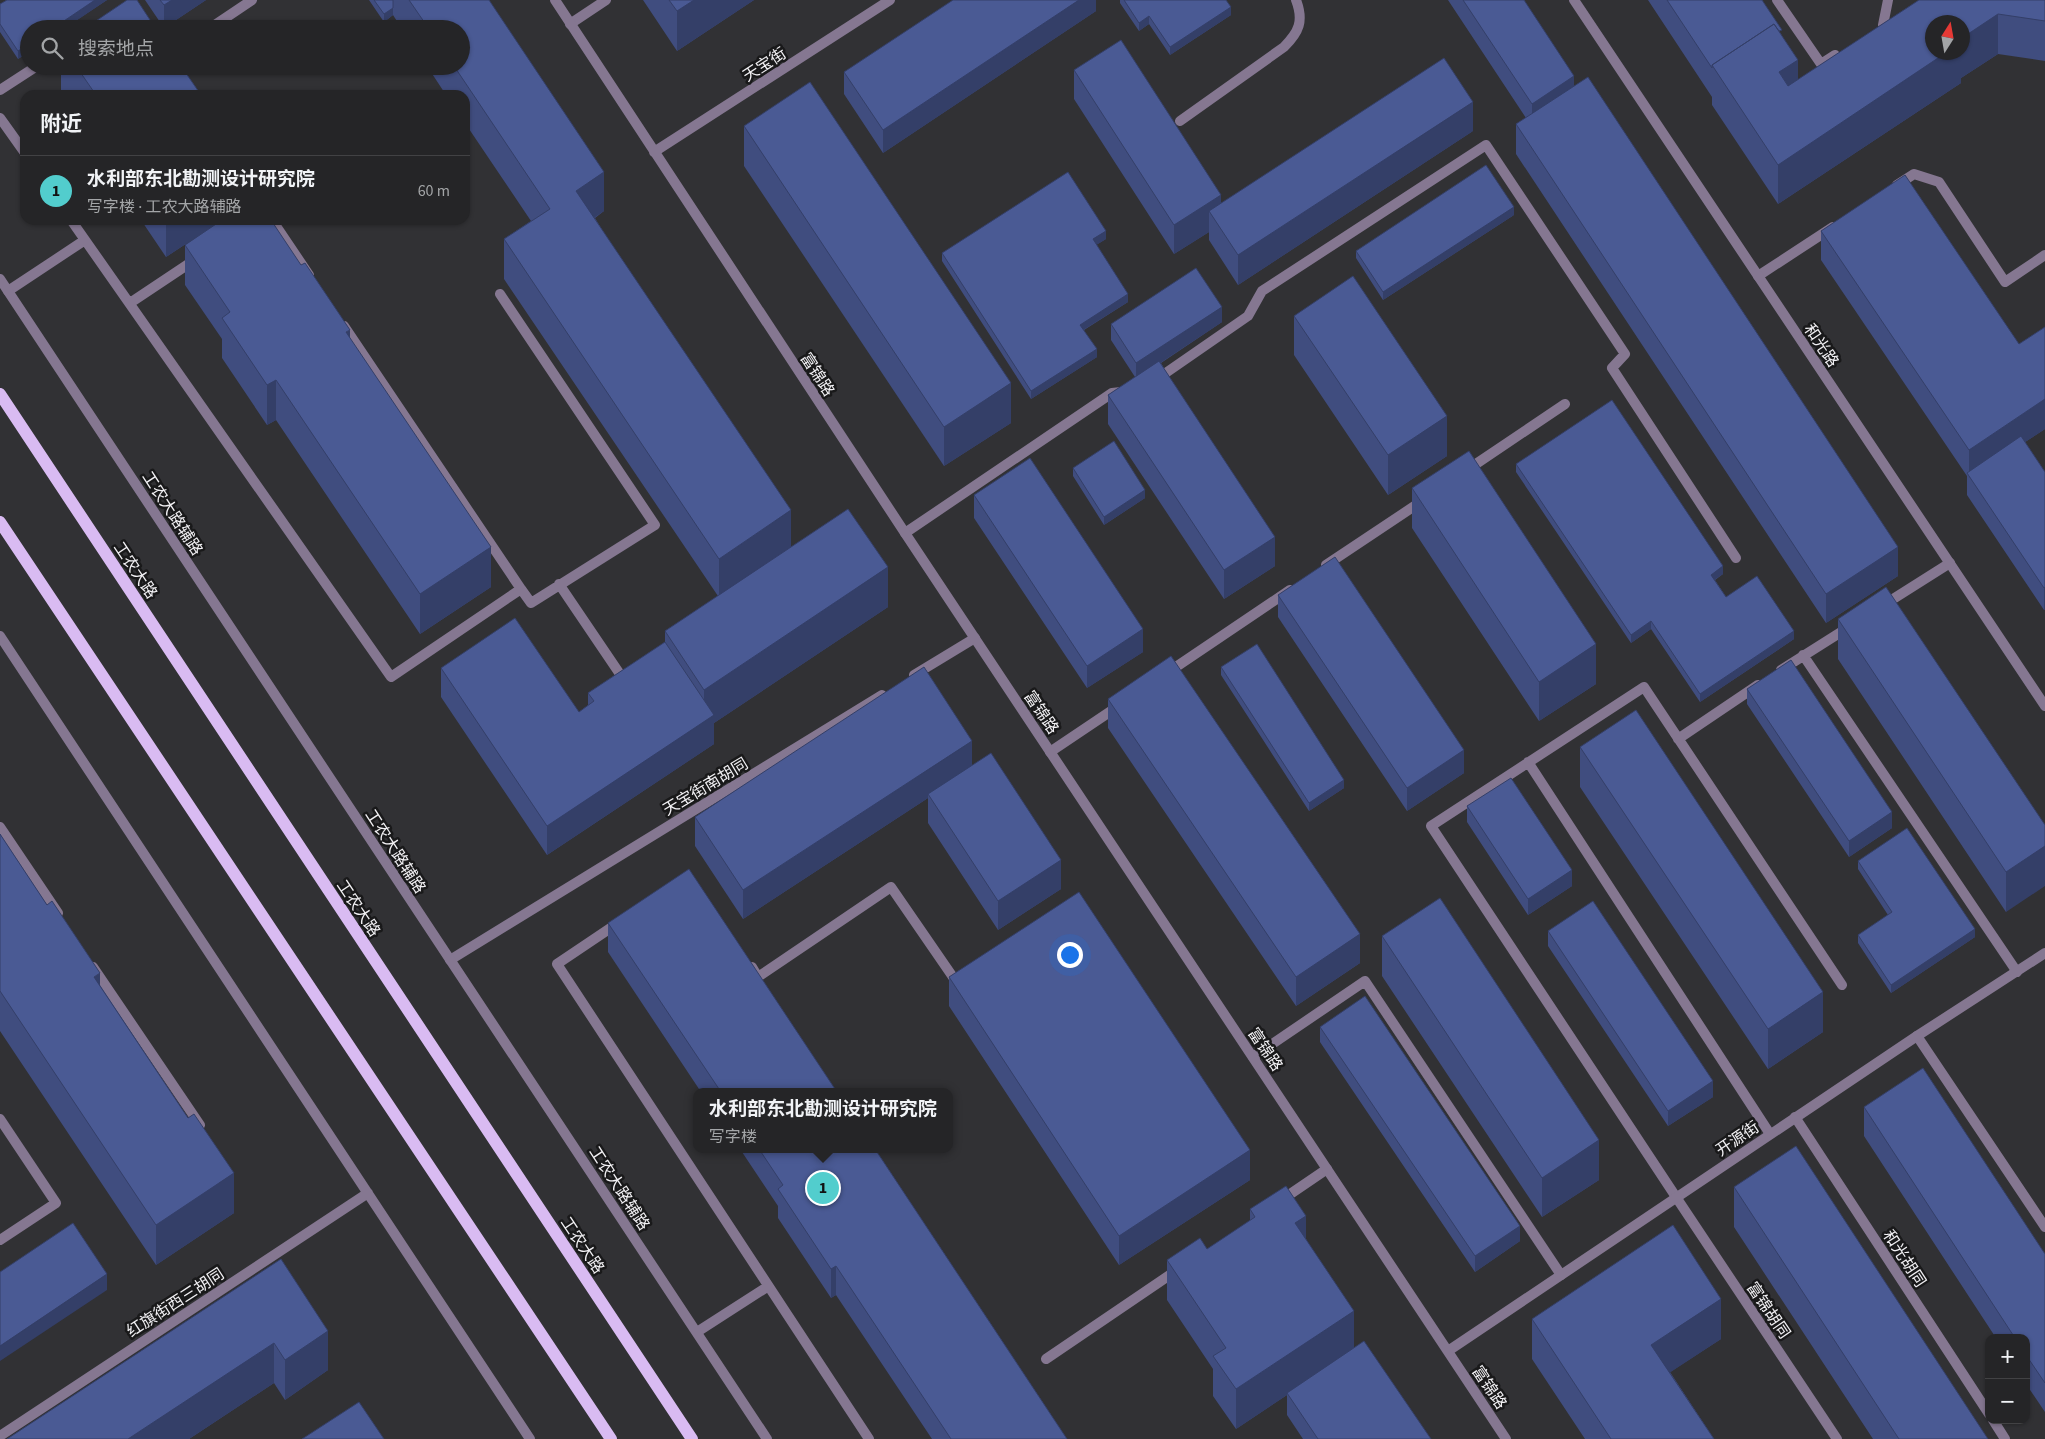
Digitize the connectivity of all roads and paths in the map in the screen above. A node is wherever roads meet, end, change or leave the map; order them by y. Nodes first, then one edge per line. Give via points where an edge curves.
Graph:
1 (252, 0) edge
2 (555, 0) edge
3 (606, 0) edge
4 (890, 0) edge
5 (1296, 0) edge
6 (1574, 0) edge
7 (1777, 0) edge
8 (1888, 0) edge
9 (1898, 15) edge
10 (222, 20) edge
11 (570, 24) junction
12 (1844, 50) edge
13 (22, 75) edge
14 (0, 90) edge
15 (0, 118) edge
16 (1180, 121) dead end
17 (20, 146) edge
18 (654, 152) junction
19 (1890, 190) edge
20 (1840, 222) edge
21 (76, 225) edge
22 (275, 225) edge
23 (86, 240) junction
24 (205, 253) edge
25 (2045, 255) edge
26 (1758, 276) junction
27 (0, 279) edge
28 (316, 286) edge
29 (8, 291) junction
30 (500, 294) dead end
31 (130, 303) junction
32 (338, 318) edge
33 (1148, 385) edge
34 (1131, 391) edge
35 (0, 394) edge
36 (1565, 404) dead end
37 (1461, 474) edge
38 (1429, 496) edge
39 (0, 522) edge
40 (905, 534) junction
41 (1736, 558) dead end
42 (1950, 563) junction
43 (1317, 572) edge
44 (1300, 583) edge
45 (559, 584) junction
46 (521, 589) junction
47 (1876, 610) edge
48 (1860, 620) edge
49 (0, 636) edge
50 (975, 638) junction
51 (1803, 655) junction
52 (907, 680) edge
53 (1155, 681) edge
54 (626, 683) edge
55 (890, 690) edge
56 (1131, 697) edge
57 (2045, 706) edge
58 (1678, 738) junction
59 (1050, 752) junction
60 (1528, 762) junction
61 (0, 826) edge
62 (628, 917) edge
63 (66, 926) edge
64 (2045, 953) edge
65 (88, 959) edge
66 (450, 960) junction
67 (748, 962) edge
68 (2017, 972) junction
69 (955, 980) edge
70 (1842, 985) dead end
71 (1917, 1036) junction
72 (1253, 1057) junction
73 (1796, 1117) junction
74 (0, 1119) edge
75 (1770, 1134) junction
76 (208, 1137) edge
77 (1327, 1169) junction
78 (368, 1193) junction
79 (1676, 1197) junction
80 (1271, 1207) edge
81 (2045, 1227) edge
82 (0, 1240) edge
83 (1183, 1267) edge
84 (1561, 1275) junction
85 (767, 1287) junction
86 (697, 1332) junction
87 (1448, 1351) junction
88 (1046, 1359) dead end
89 (1985, 1408) edge
90 (1996, 1424) edge
91 (0, 1436) edge
92 (530, 1439) edge
93 (611, 1439) edge
94 (692, 1439) edge
95 (767, 1439) edge
96 (869, 1439) edge
97 (1506, 1439) edge
98 (1837, 1439) edge
99 (2005, 1439) edge

1 - 10 street
2 - 11 street, 富锦路
3 - 11 street
4 - 18 street, 天宝街
5 - 16 street via 1301,14 1295,35 1284,47
6 - 26 street, 和光路
7 - 12 street via 1821,64
8 - 9 street via 1879,27
11 - 18 street, 富锦路
13 - 14 street
15 - 17 street
18 - 40 street, 富锦路
19 - 25 street via 1914,174 1939,182 2005,282
20 - 26 street
21 - 23 street
22 - 28 street
23 - 29 street
23 - 31 street
24 - 31 street
26 - 42 street, 和光路
27 - 29 street, 工农大路辅路
29 - 66 street, 工农大路辅路
30 - 45 street via 654,525
31 - 46 street via 391,677
32 - 46 street
33 - 41 street via 1248,316 1262,291 1486,145 1625,354 1612,368
34 - 40 street via 1112,393
35 - 94 main road, 工农大路
36 - 37 street
38 - 43 street
39 - 93 main road
40 - 50 street, 富锦路
42 - 47 street
42 - 57 street, 和光路
44 - 53 street
45 - 46 street via 530,603
45 - 54 street
48 - 51 street
49 - 78 street
50 - 52 street
50 - 59 street, 富锦路
51 - 58 street
51 - 68 street
55 - 66 street, 天宝街南胡同
56 - 59 street
58 - 60 street via 1644,687
58 - 70 street
59 - 72 street, 富锦路
60 - 75 street
60 - 79 street, 富锦胡同 via 1431,826
61 - 63 street
62 - 85 street via 557,964
64 - 68 street, 开源街
65 - 76 street
66 - 86 street, 工农大路辅路
67 - 69 street via 758,977 891,887
68 - 71 street, 开源街
71 - 73 street, 开源街
71 - 81 street
72 - 77 street, 富锦路
72 - 84 street via 1365,982
73 - 75 street, 开源街
73 - 89 street, 和光胡同
74 - 82 street via 56,1203
75 - 79 street, 开源街
77 - 80 street
77 - 87 street, 富锦路
78 - 91 street, 红旗街西三胡同
78 - 92 street
79 - 84 street, 开源街
79 - 98 street, 富锦胡同
83 - 88 street
84 - 87 street, 开源街
85 - 86 street
85 - 96 street
86 - 95 street, 工农大路辅路
87 - 97 street, 富锦路
90 - 99 street

